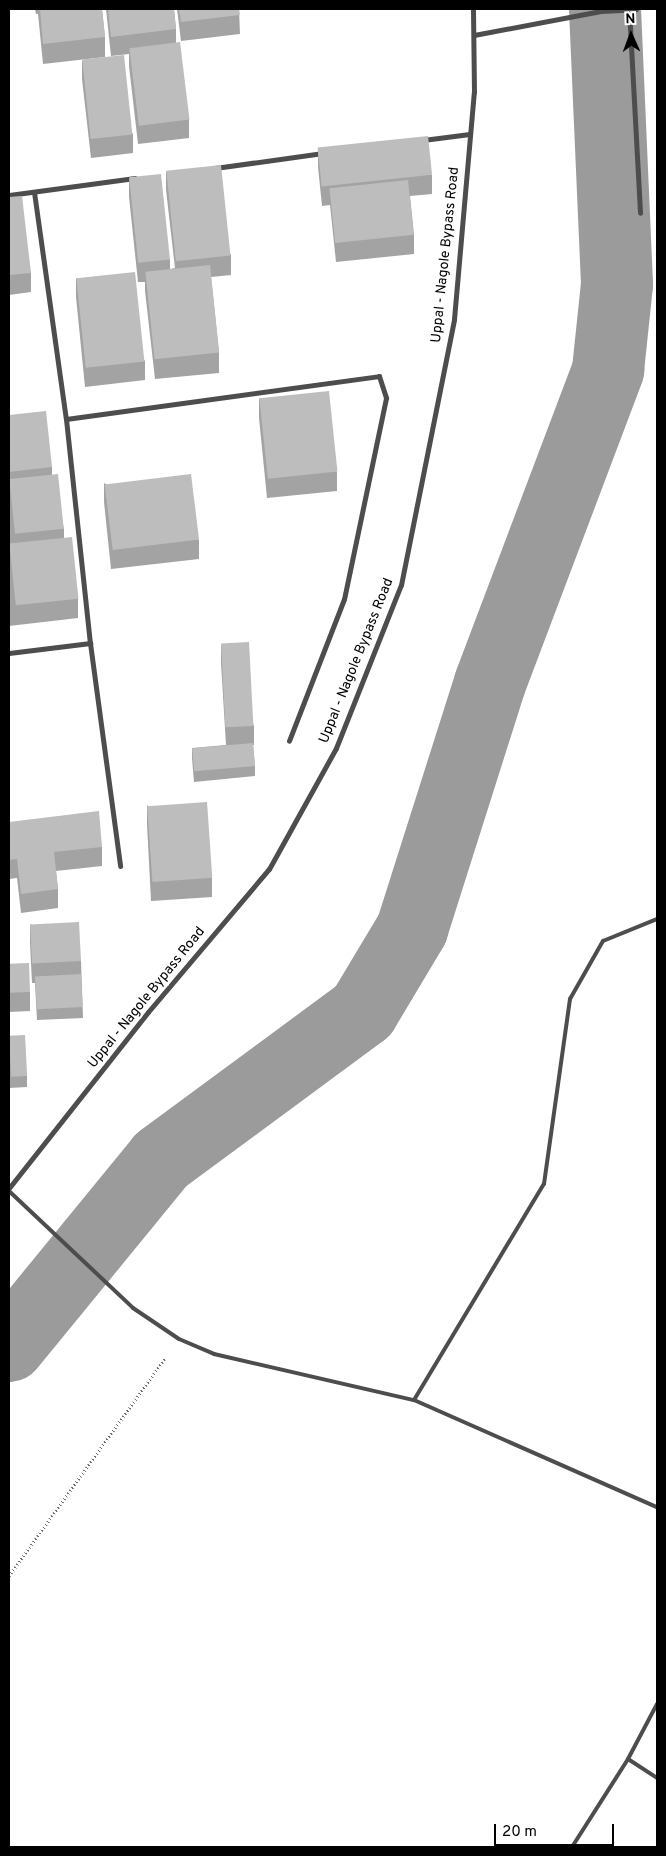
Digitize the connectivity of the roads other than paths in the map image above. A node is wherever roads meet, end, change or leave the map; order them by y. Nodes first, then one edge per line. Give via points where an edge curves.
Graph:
1 (473, 9) edge
2 (623, 9) edge
3 (629, 9) edge
4 (636, 9) edge
5 (474, 34) junction
6 (470, 134) junction
7 (412, 141) edge
8 (334, 152) edge
9 (208, 169) edge
10 (140, 178) edge
11 (34, 192) junction
12 (9, 195) edge
13 (640, 213) dead end
14 (66, 419) junction
15 (90, 642) junction
16 (9, 653) edge
17 (289, 741) dead end
18 (120, 866) dead end
19 (657, 919) edge
20 (9, 1189) edge
21 (414, 1400) junction
22 (657, 1507) edge
23 (657, 1704) edge
24 (628, 1759) junction
25 (657, 1778) edge
26 (572, 1847) edge

1 - 5 street, Uppal - Nagole Bypass Road
2 - 3 street
2 - 5 street
3 - 4 street
3 - 13 street
5 - 6 street, Uppal - Nagole Bypass Road
6 - 7 street
6 - 20 street, Uppal - Nagole Bypass Road via 454,319 401,585 336,748 269,868 148,1012
8 - 9 street
10 - 11 street
11 - 12 street
11 - 14 street
14 - 15 street
14 - 17 street via 379,376 386,398 344,599
15 - 16 street
15 - 18 street
19 - 21 lane via 603,940 570,999 544,1184
20 - 21 lane via 133,1308 180,1339 214,1354
21 - 22 lane
23 - 24 lane
24 - 25 lane
24 - 26 lane

